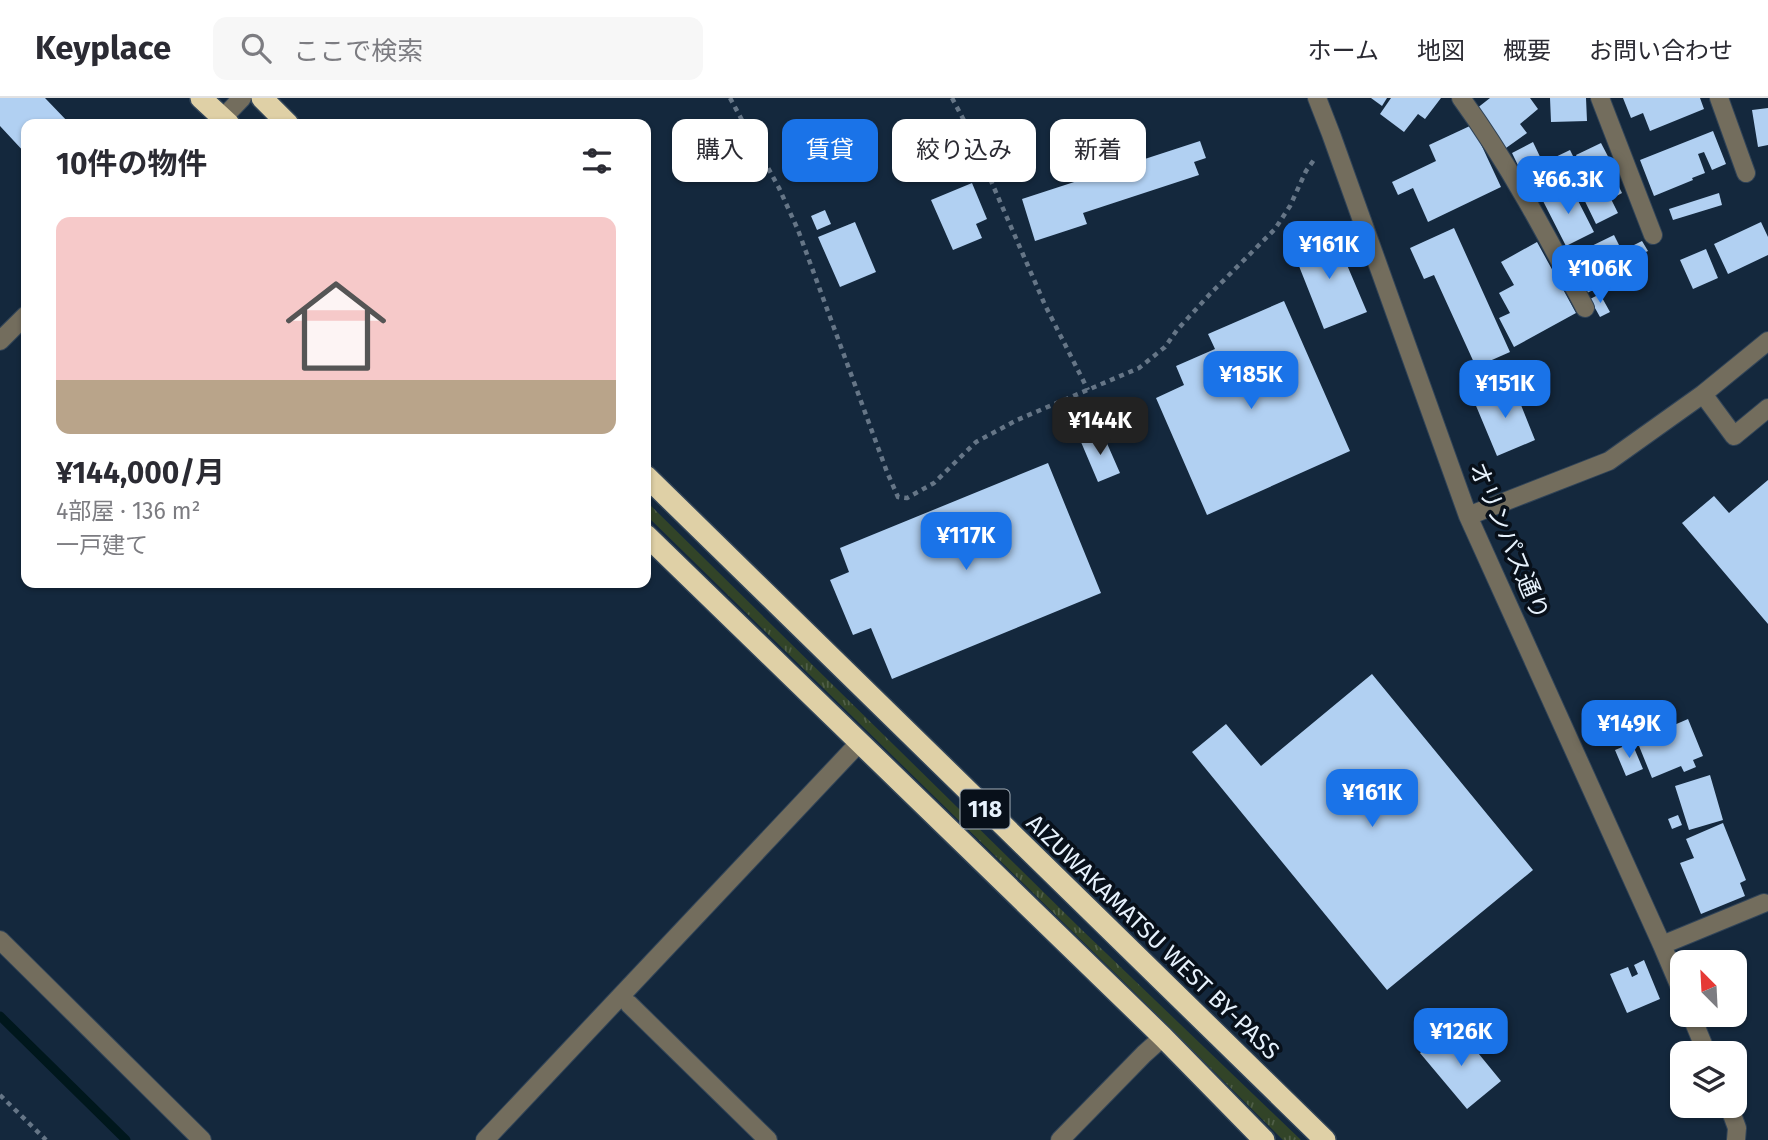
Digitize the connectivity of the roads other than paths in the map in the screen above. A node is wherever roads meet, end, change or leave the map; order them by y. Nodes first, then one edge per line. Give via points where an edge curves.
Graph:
1 (201, 98) edge
2 (242, 98) edge
3 (262, 98) edge
4 (1461, 98) edge
5 (1600, 98) edge
6 (1719, 98) edge
7 (1318, 99) edge
8 (220, 119) edge
9 (225, 119) edge
10 (283, 119) edge
11 (1746, 173) dead end
12 (1653, 235) dead end
13 (1585, 308) dead end
14 (21, 320) edge
15 (0, 341) edge
16 (1768, 341) edge
17 (1703, 394) junction
18 (1768, 408) edge
19 (651, 481) edge
20 (1468, 516) junction
21 (651, 540) edge
22 (859, 743) junction
23 (1764, 903) dead end
24 (0, 940) edge
25 (1662, 946) junction
26 (1670, 964) edge
27 (629, 1004) dead end
28 (1163, 1037) junction
29 (1733, 1118) edge
30 (1738, 1136) edge
31 (202, 1140) edge
32 (485, 1140) edge
33 (768, 1140) edge
34 (1060, 1140) edge
35 (1264, 1140) edge
36 (1325, 1140) edge

1 - 8 highway
2 - 9 street
3 - 10 highway
4 - 13 street via 1541,225
5 - 12 street
6 - 11 street
7 - 20 street, オリンパス通り
14 - 15 street
16 - 17 street
17 - 18 street via 1734,436
17 - 20 street via 1609,461
19 - 36 highway, AIZUWAKAMATSU WEST BY-PASS / 118
20 - 25 street, オリンパス通り
21 - 22 highway, 118
22 - 28 highway, 118
22 - 32 street
23 - 25 street
24 - 31 street
25 - 26 street, オリンパス通り
27 - 33 street
28 - 34 street
28 - 35 highway, 118
29 - 30 street

